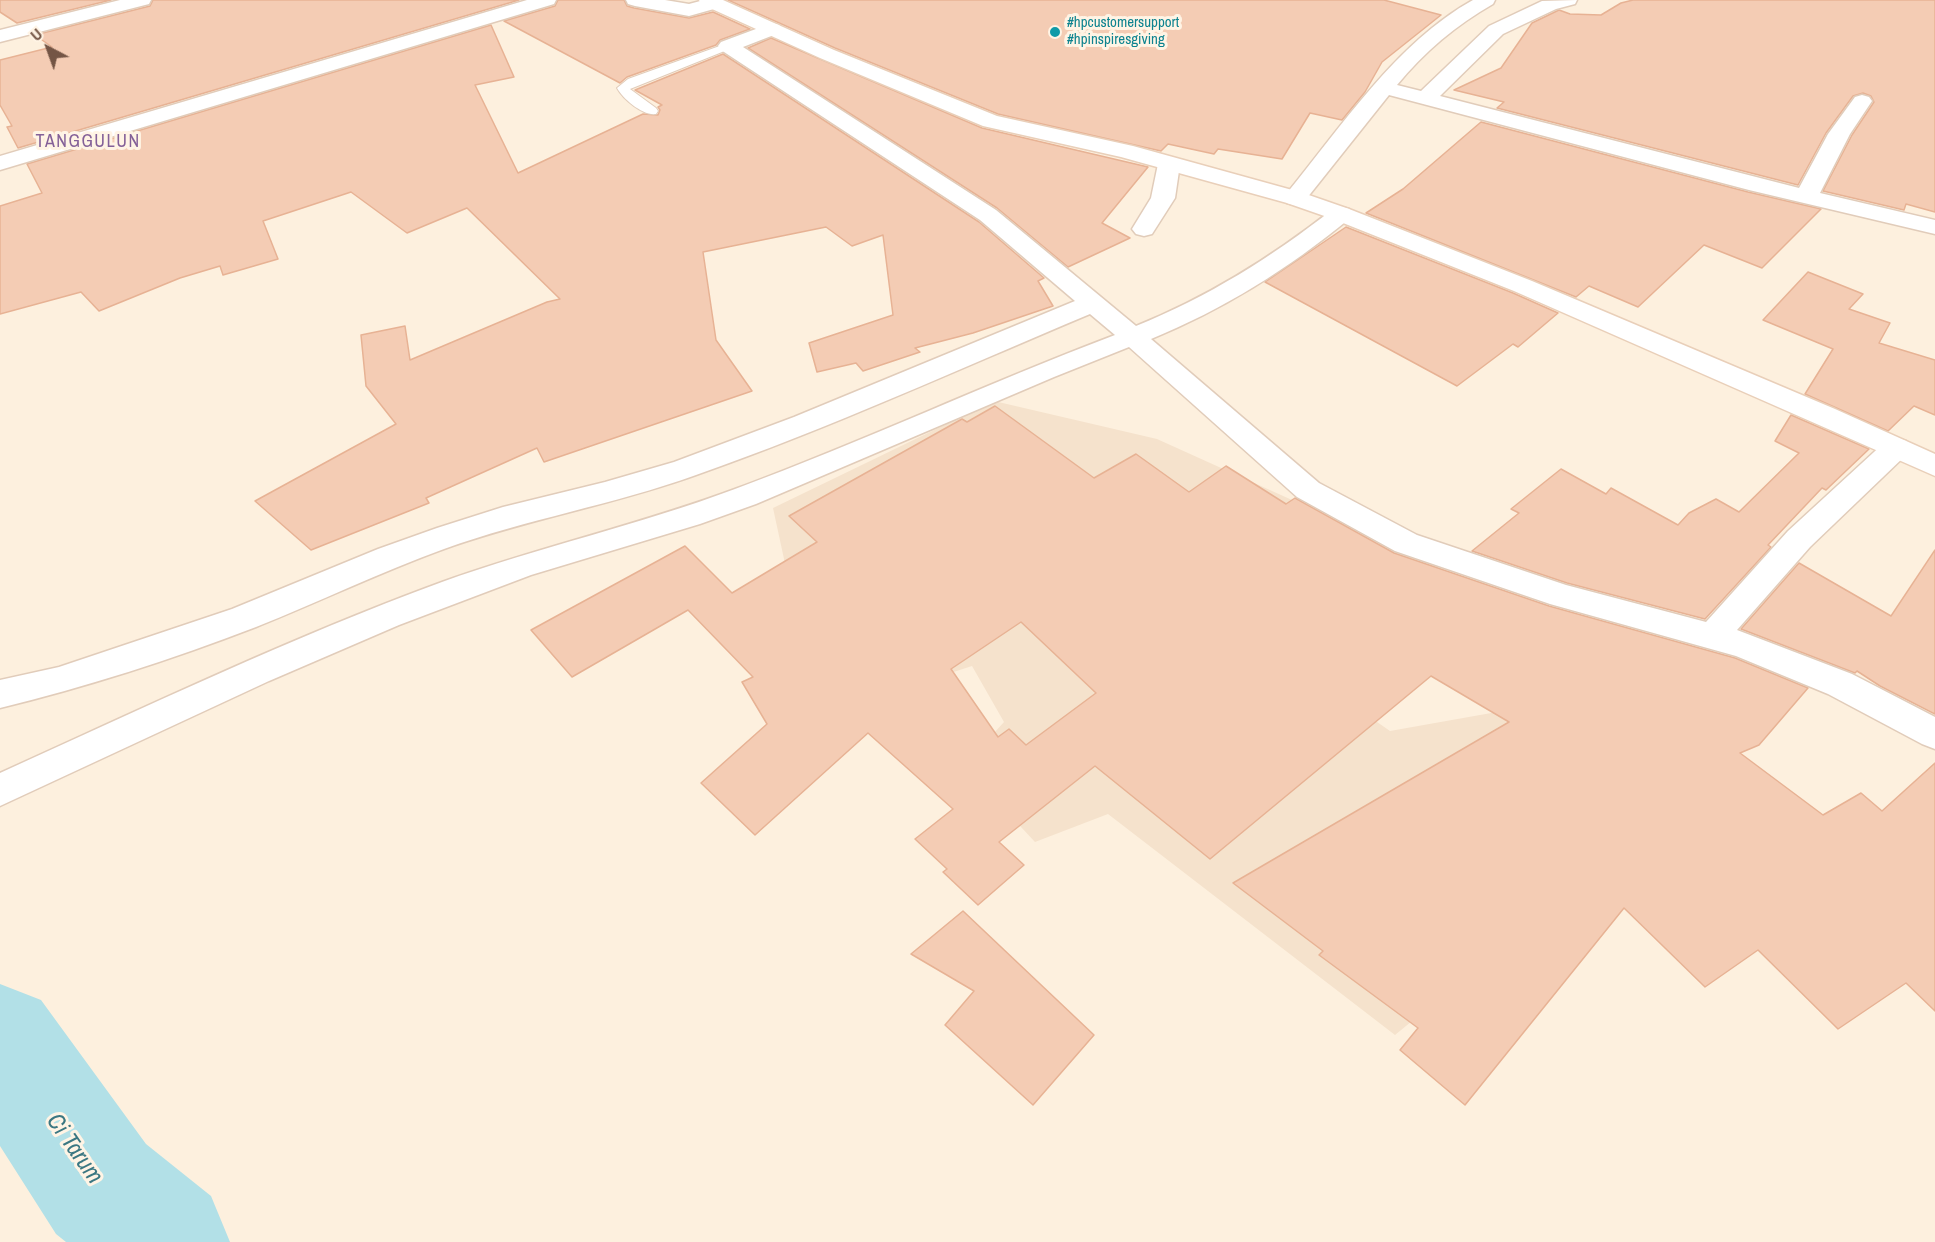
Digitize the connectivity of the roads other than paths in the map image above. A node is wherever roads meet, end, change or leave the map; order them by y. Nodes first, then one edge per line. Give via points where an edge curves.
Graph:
1 (142, 0) edge
2 (547, 0) edge
3 (636, 0) edge
4 (1568, 0) edge
5 (711, 2) edge
6 (1485, 3) edge
7 (1513, 16) junction
8 (772, 30) junction
9 (0, 36) edge
10 (728, 46) junction
11 (1383, 93) junction
12 (1421, 97) junction
13 (1862, 101) dead end
14 (652, 111) dead end
15 (0, 163) edge
16 (1169, 164) junction
17 (1806, 196) junction
18 (1297, 199) junction
19 (1334, 212) junction
20 (1935, 226) edge
21 (1144, 229) dead end
22 (1096, 306) junction
23 (1128, 333) junction
24 (1896, 448) junction
25 (1935, 466) edge
26 (504, 522) junction
27 (521, 561) junction
28 (1713, 636) junction
29 (0, 694) edge
30 (1935, 734) edge
31 (0, 790) edge

1 - 9 street
2 - 15 street
3 - 5 street via 689,10
4 - 7 street
5 - 8 street
6 - 7 street
6 - 11 street via 1466,9 1424,44
7 - 12 street
8 - 10 street
8 - 16 street via 971,114
10 - 14 lane via 623,88
10 - 22 street via 988,215
11 - 12 street
11 - 18 street
12 - 17 street
13 - 17 street via 1839,134
16 - 18 street
16 - 21 street via 1163,198
17 - 20 street
18 - 19 street
19 - 23 street via 1315,235 1242,285 1194,311
19 - 24 street via 1523,286
22 - 23 street
22 - 26 street via 684,469
23 - 27 street via 743,498
23 - 28 street via 1308,490 1406,543 1561,596
24 - 25 street
24 - 28 street via 1799,539
26 - 27 street
26 - 29 street via 389,557 244,618 60,680
27 - 31 street via 304,652
28 - 30 street via 1840,684

